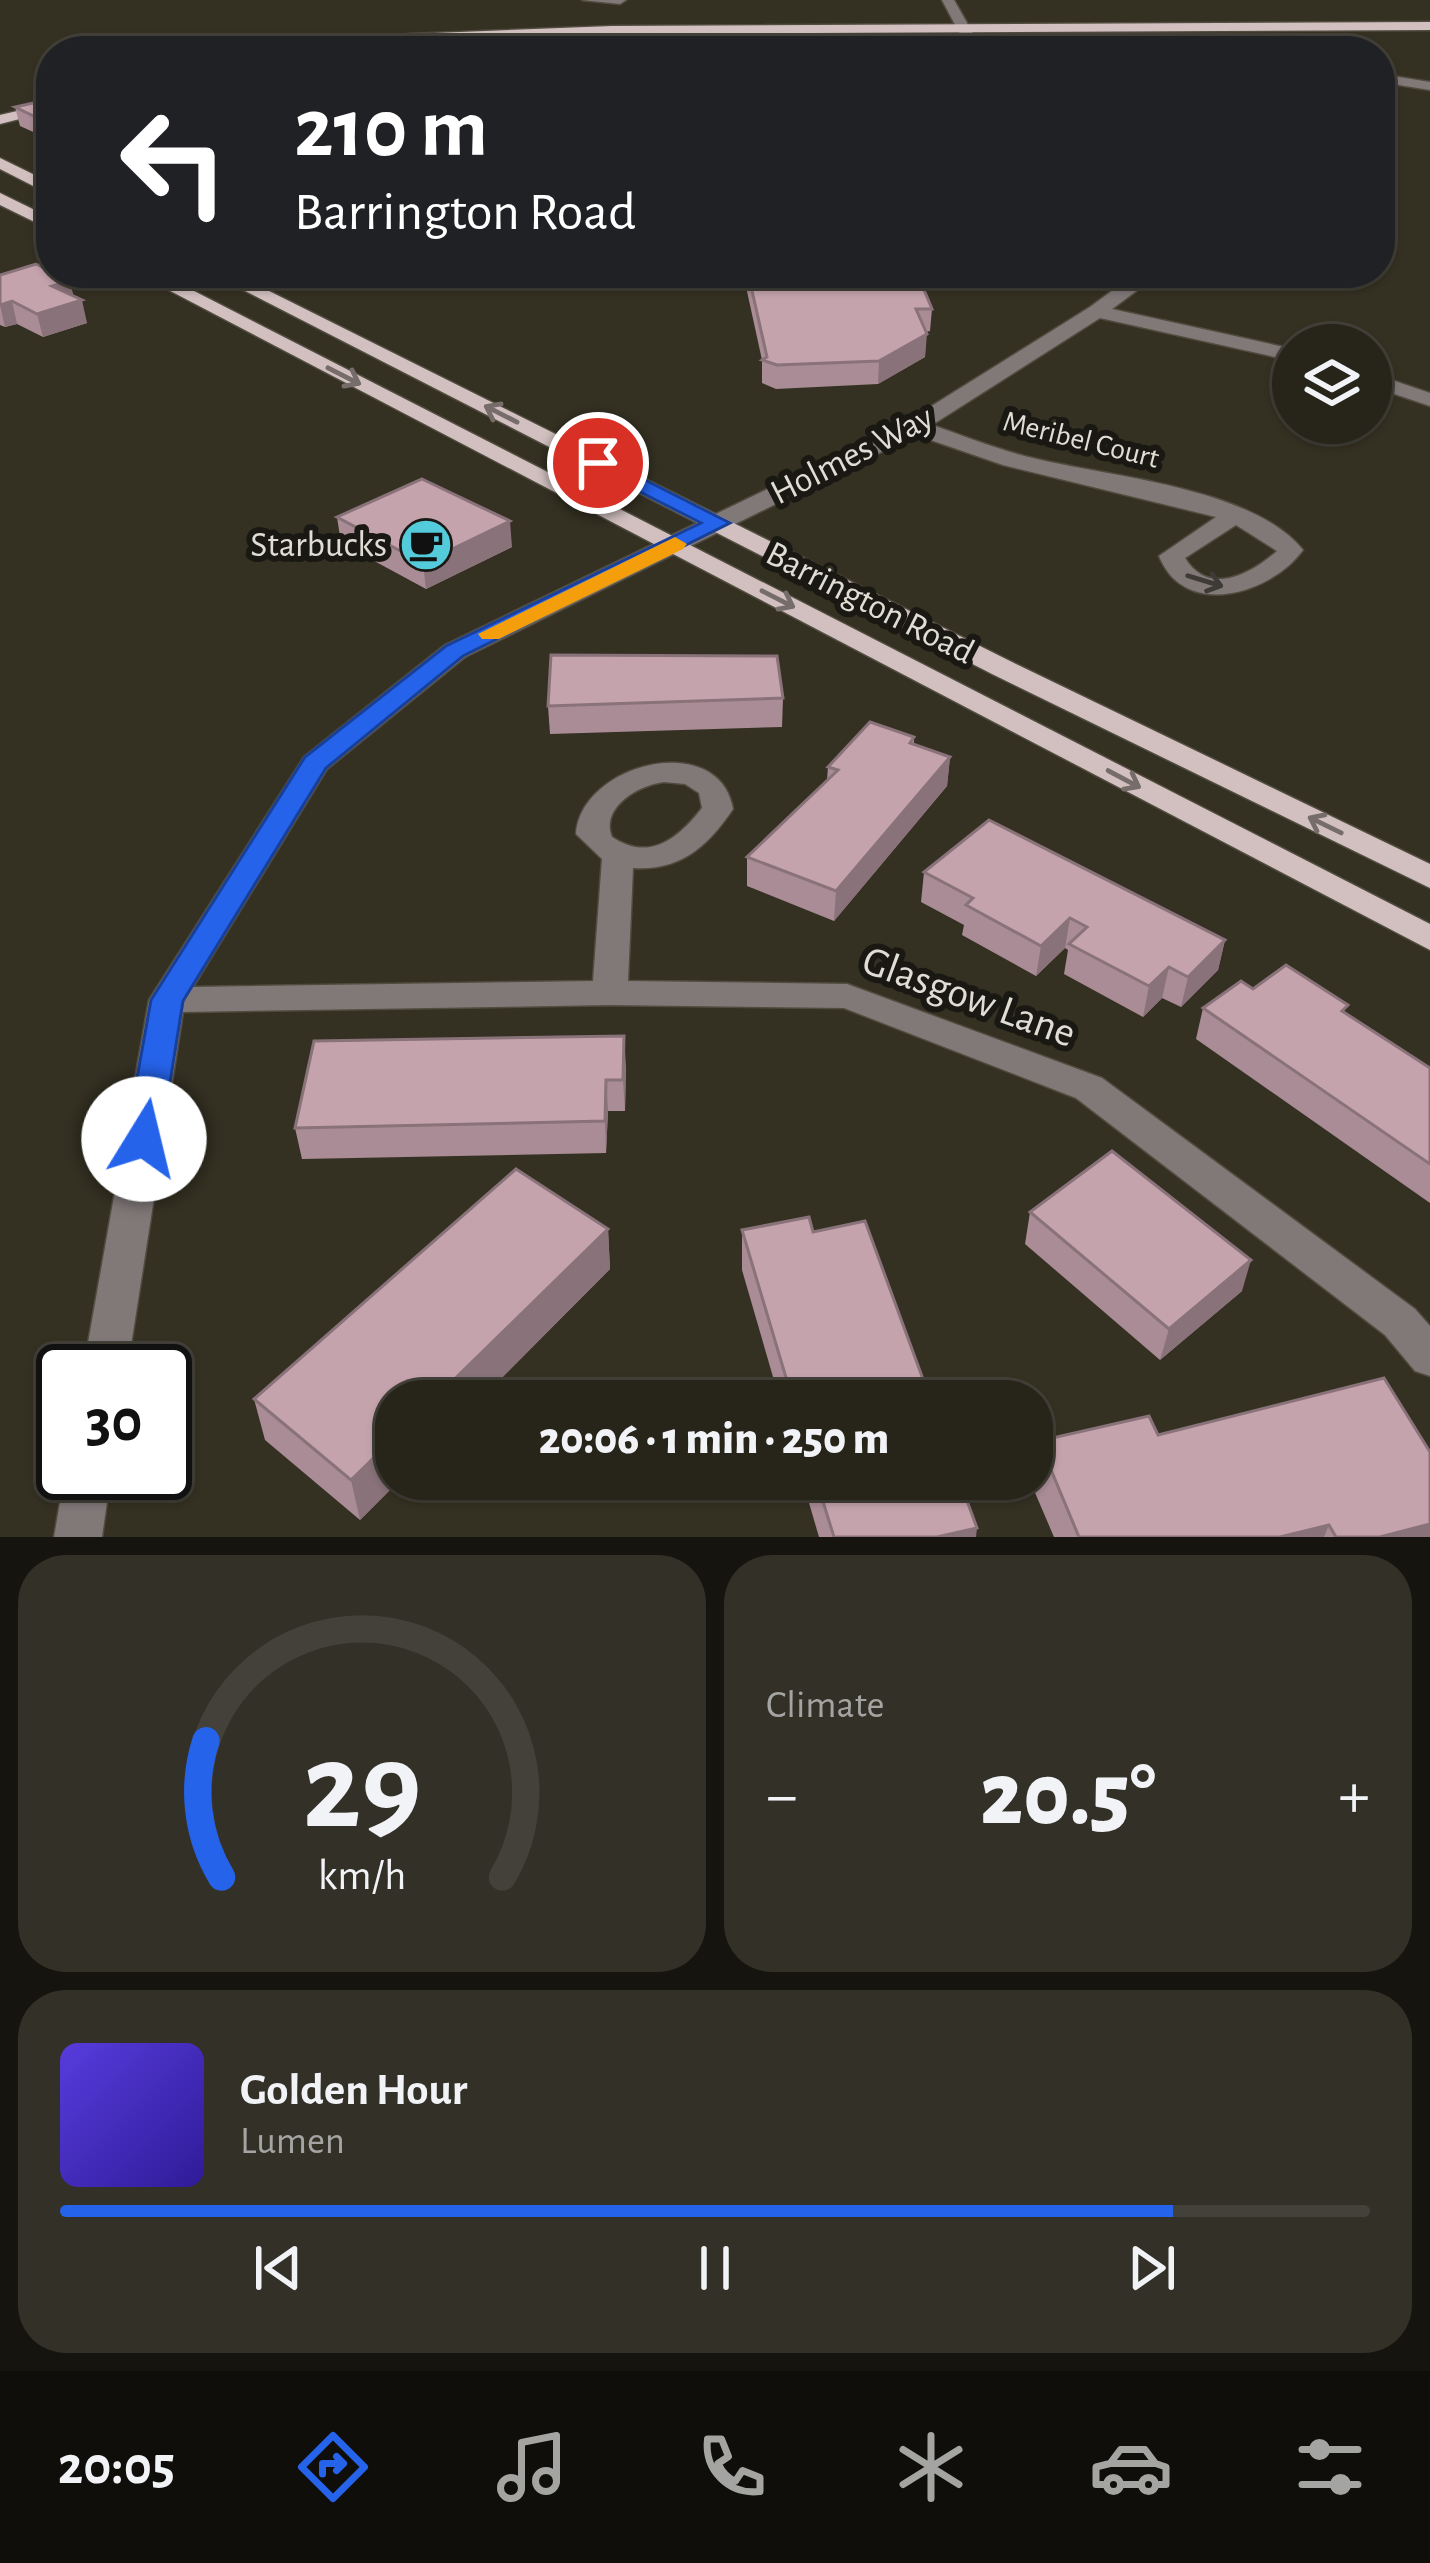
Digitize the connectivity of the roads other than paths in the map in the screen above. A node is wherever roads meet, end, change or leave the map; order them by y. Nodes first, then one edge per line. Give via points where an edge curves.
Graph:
1 (588, 0) edge
2 (620, 0) edge
3 (948, 0) edge
4 (963, 31) junction
5 (1430, 31) edge
6 (461, 36) edge
7 (689, 36) edge
8 (966, 36) edge
9 (1395, 80) edge
10 (1430, 86) edge
11 (36, 99) edge
12 (0, 107) edge
13 (36, 111) edge
14 (0, 120) edge
15 (0, 164) edge
16 (36, 182) edge
17 (0, 198) edge
18 (36, 217) edge
19 (174, 288) edge
20 (249, 288) edge
21 (1128, 288) edge
22 (1097, 311) junction
23 (1272, 350) edge
24 (1392, 386) edge
25 (1430, 400) edge
26 (914, 427) junction
27 (1231, 518) dead end
28 (718, 523) junction
29 (674, 545) junction
30 (618, 854) dead end
31 (1430, 877) edge
32 (1430, 938) edge
33 (610, 993) junction
34 (167, 1000) junction
35 (110, 1344) edge
36 (1430, 1357) edge
37 (84, 1500) edge
38 (78, 1537) edge

1 - 2 street
3 - 4 street
4 - 5 main road
4 - 6 main road
4 - 7 main road
4 - 8 street
9 - 10 street
11 - 12 main road
13 - 14 main road
15 - 16 main road
17 - 18 main road
19 -> 29 main road, Barrington Road
28 -> 20 main road, Barrington Road
21 - 22 street, Holmes Way
22 - 23 street
22 - 26 street, Holmes Way
24 - 25 street
26 - 27 street, Meribel Court
26 - 28 street, Holmes Way
28 - 29 street, Holmes Way
31 -> 28 main road, Barrington Road
29 -> 32 main road, Barrington Road
29 - 34 street, Holmes Way via 454,651 315,763
30 - 33 street
33 - 34 street, Glasgow Lane
33 - 36 street, Glasgow Lane via 848,995 1089,1088 1400,1322
34 - 35 street, Holmes Way
37 - 38 street

